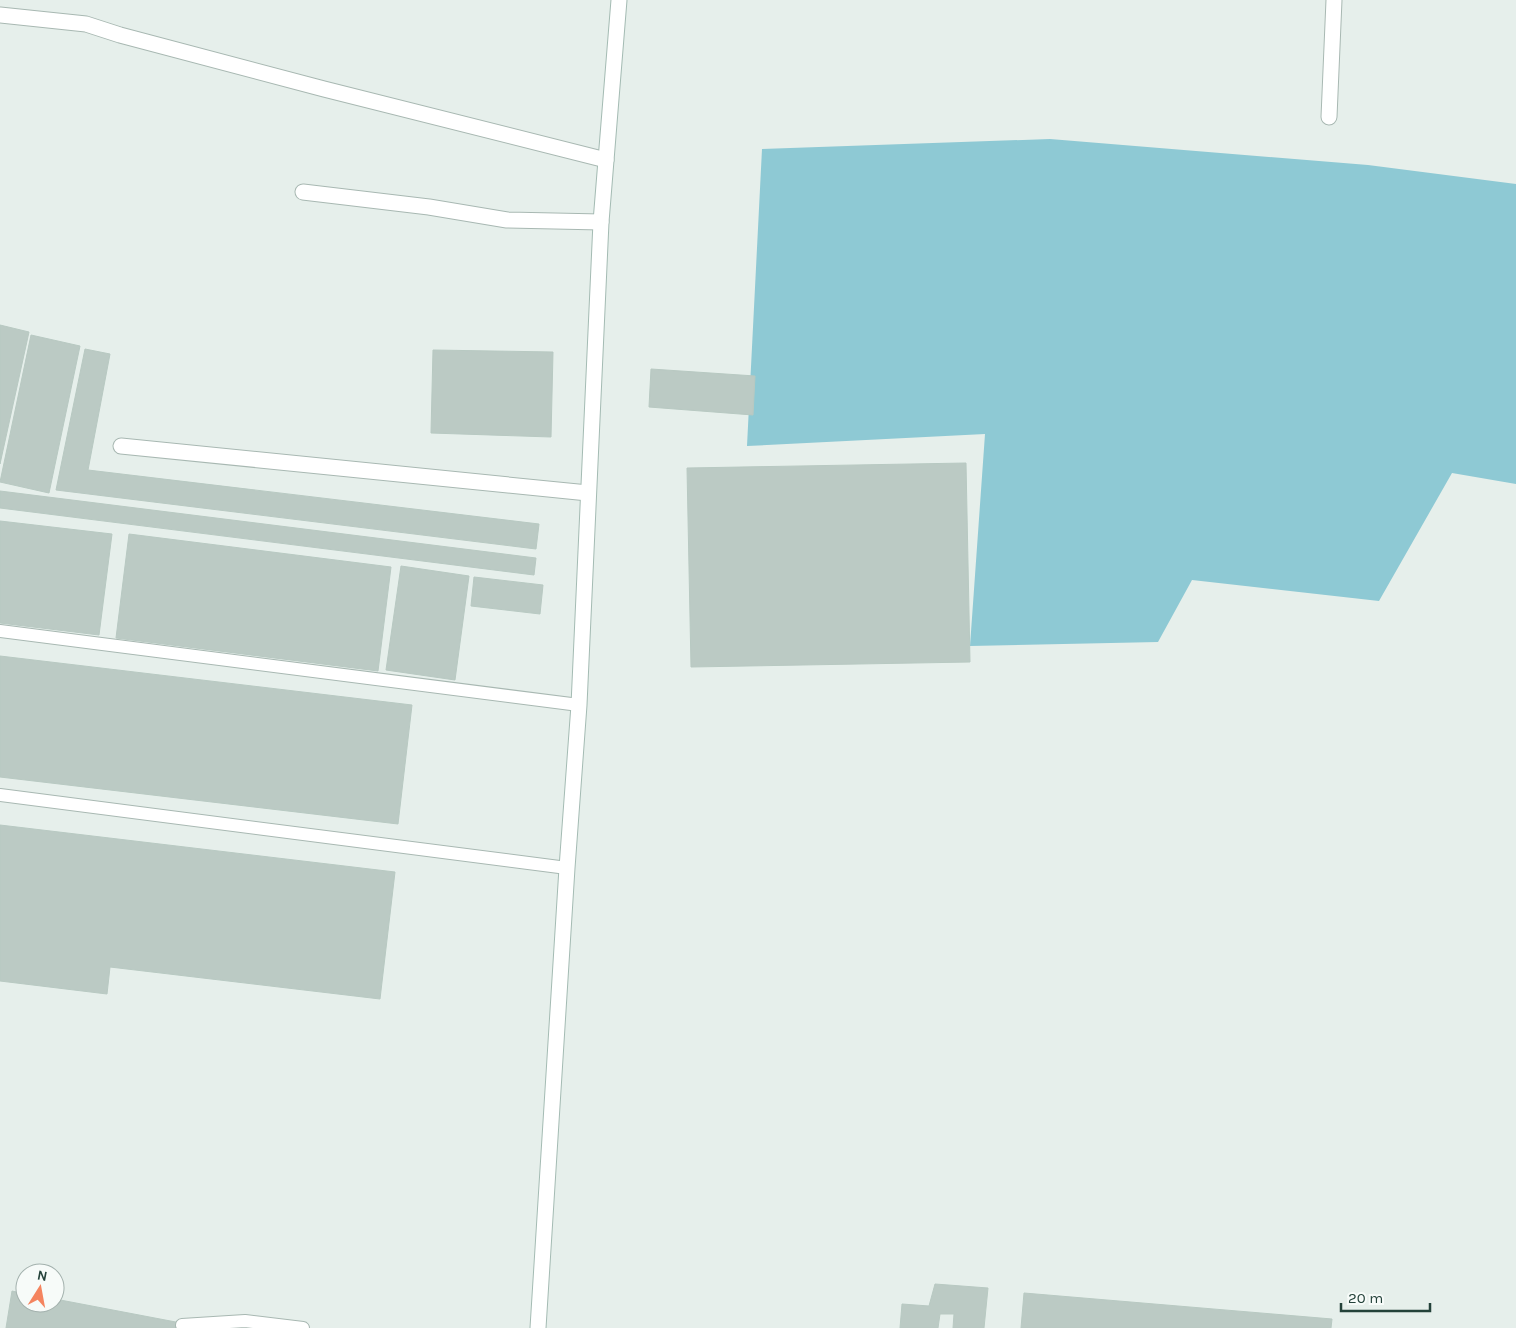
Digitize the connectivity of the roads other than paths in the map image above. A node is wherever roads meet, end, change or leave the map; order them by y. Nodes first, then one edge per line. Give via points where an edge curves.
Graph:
1 (619, 0) edge
2 (1334, 0) edge
3 (0, 16) edge
4 (1329, 117) dead end
5 (606, 160) junction
6 (303, 192) dead end
7 (601, 222) junction
8 (121, 446) dead end
9 (588, 493) junction
10 (0, 630) edge
11 (579, 704) junction
12 (0, 796) edge
13 (567, 868) junction
14 (182, 1325) dead end
15 (303, 1328) edge
16 (538, 1328) edge

1 - 5 street
2 - 4 street
3 - 5 street via 86,24
5 - 7 street
6 - 7 street via 507,220
7 - 9 street
8 - 9 street
9 - 11 street
10 - 11 lane
11 - 13 street
12 - 13 lane
13 - 16 street
14 - 15 lane via 245,1321

